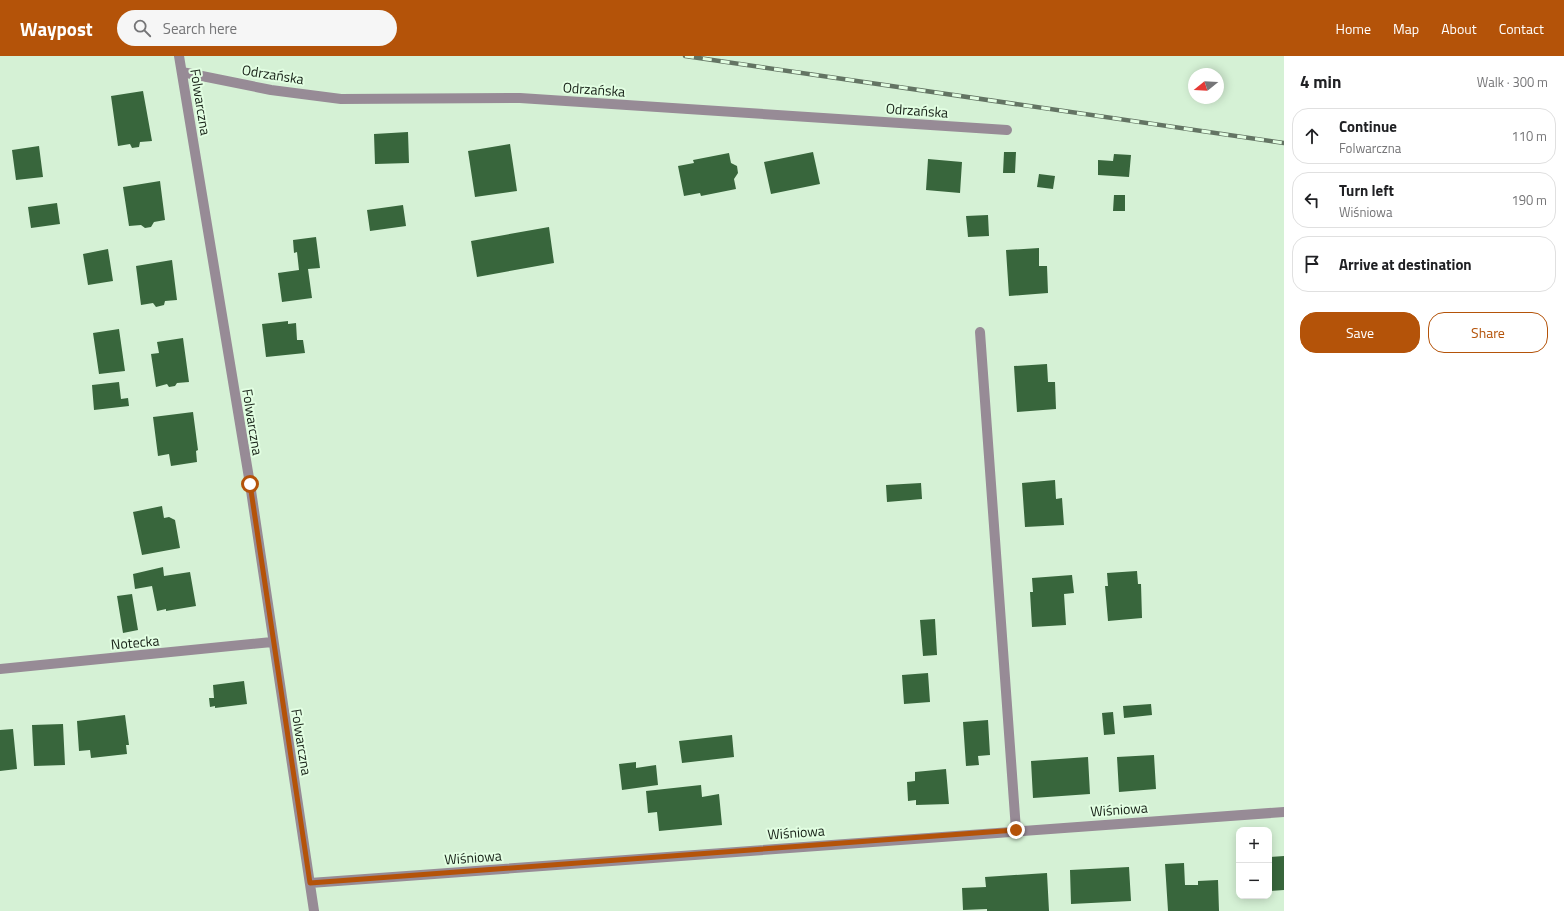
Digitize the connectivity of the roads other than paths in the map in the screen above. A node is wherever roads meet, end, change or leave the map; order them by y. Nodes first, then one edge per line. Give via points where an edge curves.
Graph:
1 (179, 56) edge
2 (182, 72) junction
3 (1006, 130) dead end
4 (980, 332) dead end
5 (272, 642) junction
6 (0, 668) edge
7 (1284, 812) edge
8 (1016, 830) junction
9 (310, 883) junction
10 (314, 911) edge

1 - 2 street, Folwarczna
2 - 3 street, Odrzańska via 271,90 341,99 520,98
2 - 5 street, Folwarczna via 248,476
4 - 8 street
5 - 6 street, Notecka
5 - 9 street, Folwarczna
7 - 8 street, Wiśniowa
8 - 9 street, Wiśniowa
9 - 10 street, Folwarczna

